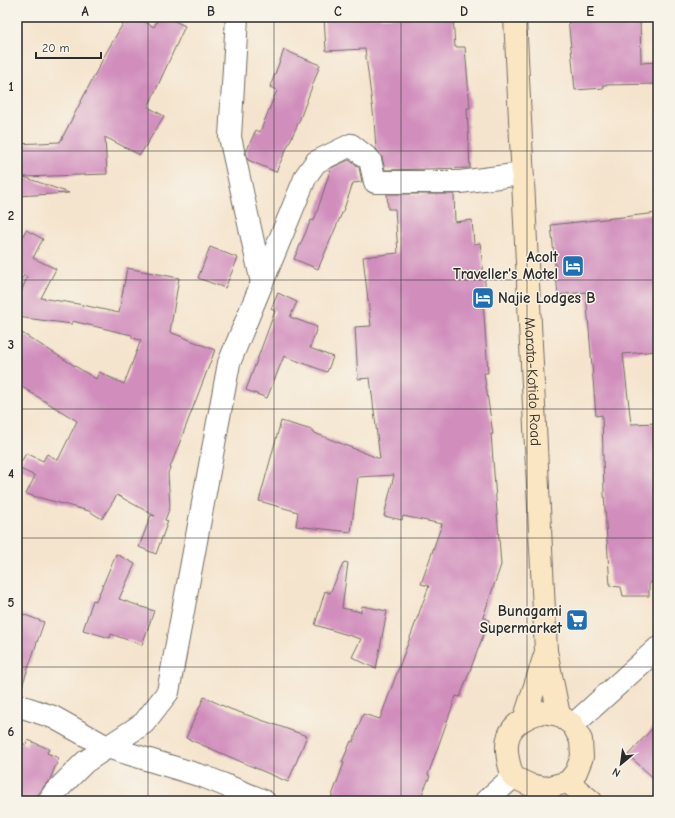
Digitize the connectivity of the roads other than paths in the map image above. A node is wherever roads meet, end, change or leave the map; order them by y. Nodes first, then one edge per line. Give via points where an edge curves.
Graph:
1 (237, 17) edge
2 (515, 17) edge
3 (522, 174) junction
4 (262, 283) junction
5 (658, 648) edge
6 (546, 651) junction
7 (17, 705) edge
8 (526, 717) junction
9 (566, 720) junction
10 (107, 747) junction
11 (513, 777) junction
12 (568, 782) junction
13 (49, 801) edge
14 (264, 801) edge
15 (486, 801) edge
16 (591, 801) edge

1 - 4 street via 230,137
2 - 3 main road, Moroto-Kotido Road
3 - 4 street via 460,182 375,182 370,160 351,145 316,162 306,176
3 - 6 main road, Moroto-Kotido Road
4 - 10 street via 229,363 168,692 144,723
5 - 9 street
6 - 8 main road, Moroto-Kotido Road
6 - 9 main road, Moroto-Kotido Road
7 - 10 street via 53,717
8 - 9 main road via 542,712
8 - 11 main road via 513,728 506,744 507,761
9 - 12 main road via 581,740 582,757 576,772
10 - 13 street via 85,762
10 - 14 street via 205,777
11 - 12 main road via 530,785 546,788
11 - 15 street
12 - 16 main road

